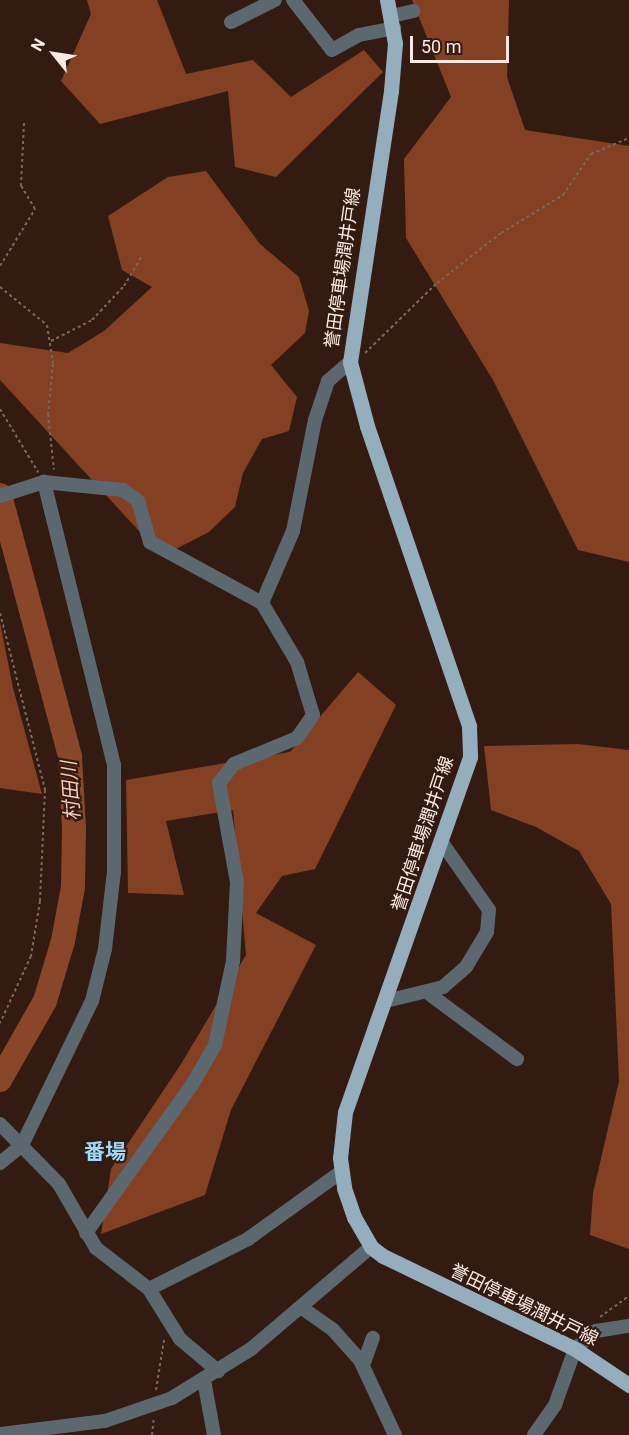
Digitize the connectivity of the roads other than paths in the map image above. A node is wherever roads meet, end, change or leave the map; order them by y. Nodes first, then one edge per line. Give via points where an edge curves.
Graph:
1 (275, 0) edge
2 (293, 0) edge
3 (387, 0) edge
4 (413, 11) dead end
5 (231, 22) dead end
6 (393, 22) junction
7 (350, 362) junction
8 (51, 481) junction
9 (0, 496) edge
10 (262, 603) junction
11 (443, 844) junction
12 (428, 993) junction
13 (386, 1001) junction
14 (517, 1059) dead end
15 (0, 1124) edge
16 (22, 1145) junction
17 (0, 1163) edge
18 (341, 1172) junction
19 (86, 1233) junction
20 (371, 1247) junction
21 (149, 1289) junction
22 (302, 1308) junction
23 (629, 1326) edge
24 (373, 1338) dead end
25 (575, 1349) junction
26 (363, 1365) junction
27 (218, 1371) junction
28 (204, 1380) junction
29 (629, 1385) edge
30 (60, 1431) edge
31 (0, 1434) edge
32 (214, 1435) edge
33 (394, 1435) edge
34 (534, 1435) edge

1 - 5 street
2 - 6 street via 333,50
3 - 6 main road, 誉田停車場潤井戸線
4 - 6 street
6 - 7 main road, 誉田停車場潤井戸線 via 391,91
7 - 10 street via 328,381 315,420 293,531
7 - 11 main road, 誉田停車場潤井戸線 via 367,426 469,726 470,757
8 - 9 street
8 - 10 street via 123,490 135,496 150,542
8 - 16 street via 114,765 115,859 105,949 92,1001
10 - 19 street via 297,662 313,715 297,738 234,764 219,783 237,882 232,961 214,1045 192,1085
11 - 12 street via 481,896 489,923 466,967
11 - 13 main road, 誉田停車場潤井戸線
12 - 13 street
12 - 14 street
13 - 18 main road, 誉田停車場潤井戸線 via 345,1112
15 - 16 street
16 - 17 street
16 - 19 street via 60,1184
18 - 20 main road, 誉田停車場潤井戸線 via 348,1203
18 - 21 street via 248,1239
19 - 21 street via 96,1248
20 - 22 street
20 - 25 main road, 誉田停車場潤井戸線 via 410,1272
21 - 27 street via 162,1304 171,1327
22 - 26 street via 333,1330
22 - 27 street
23 - 25 street via 596,1331
24 - 26 street
25 - 29 main road, 誉田停車場潤井戸線
25 - 34 street via 555,1405
26 - 33 street
27 - 28 street
28 - 30 street via 155,1406
28 - 32 street
30 - 31 street

